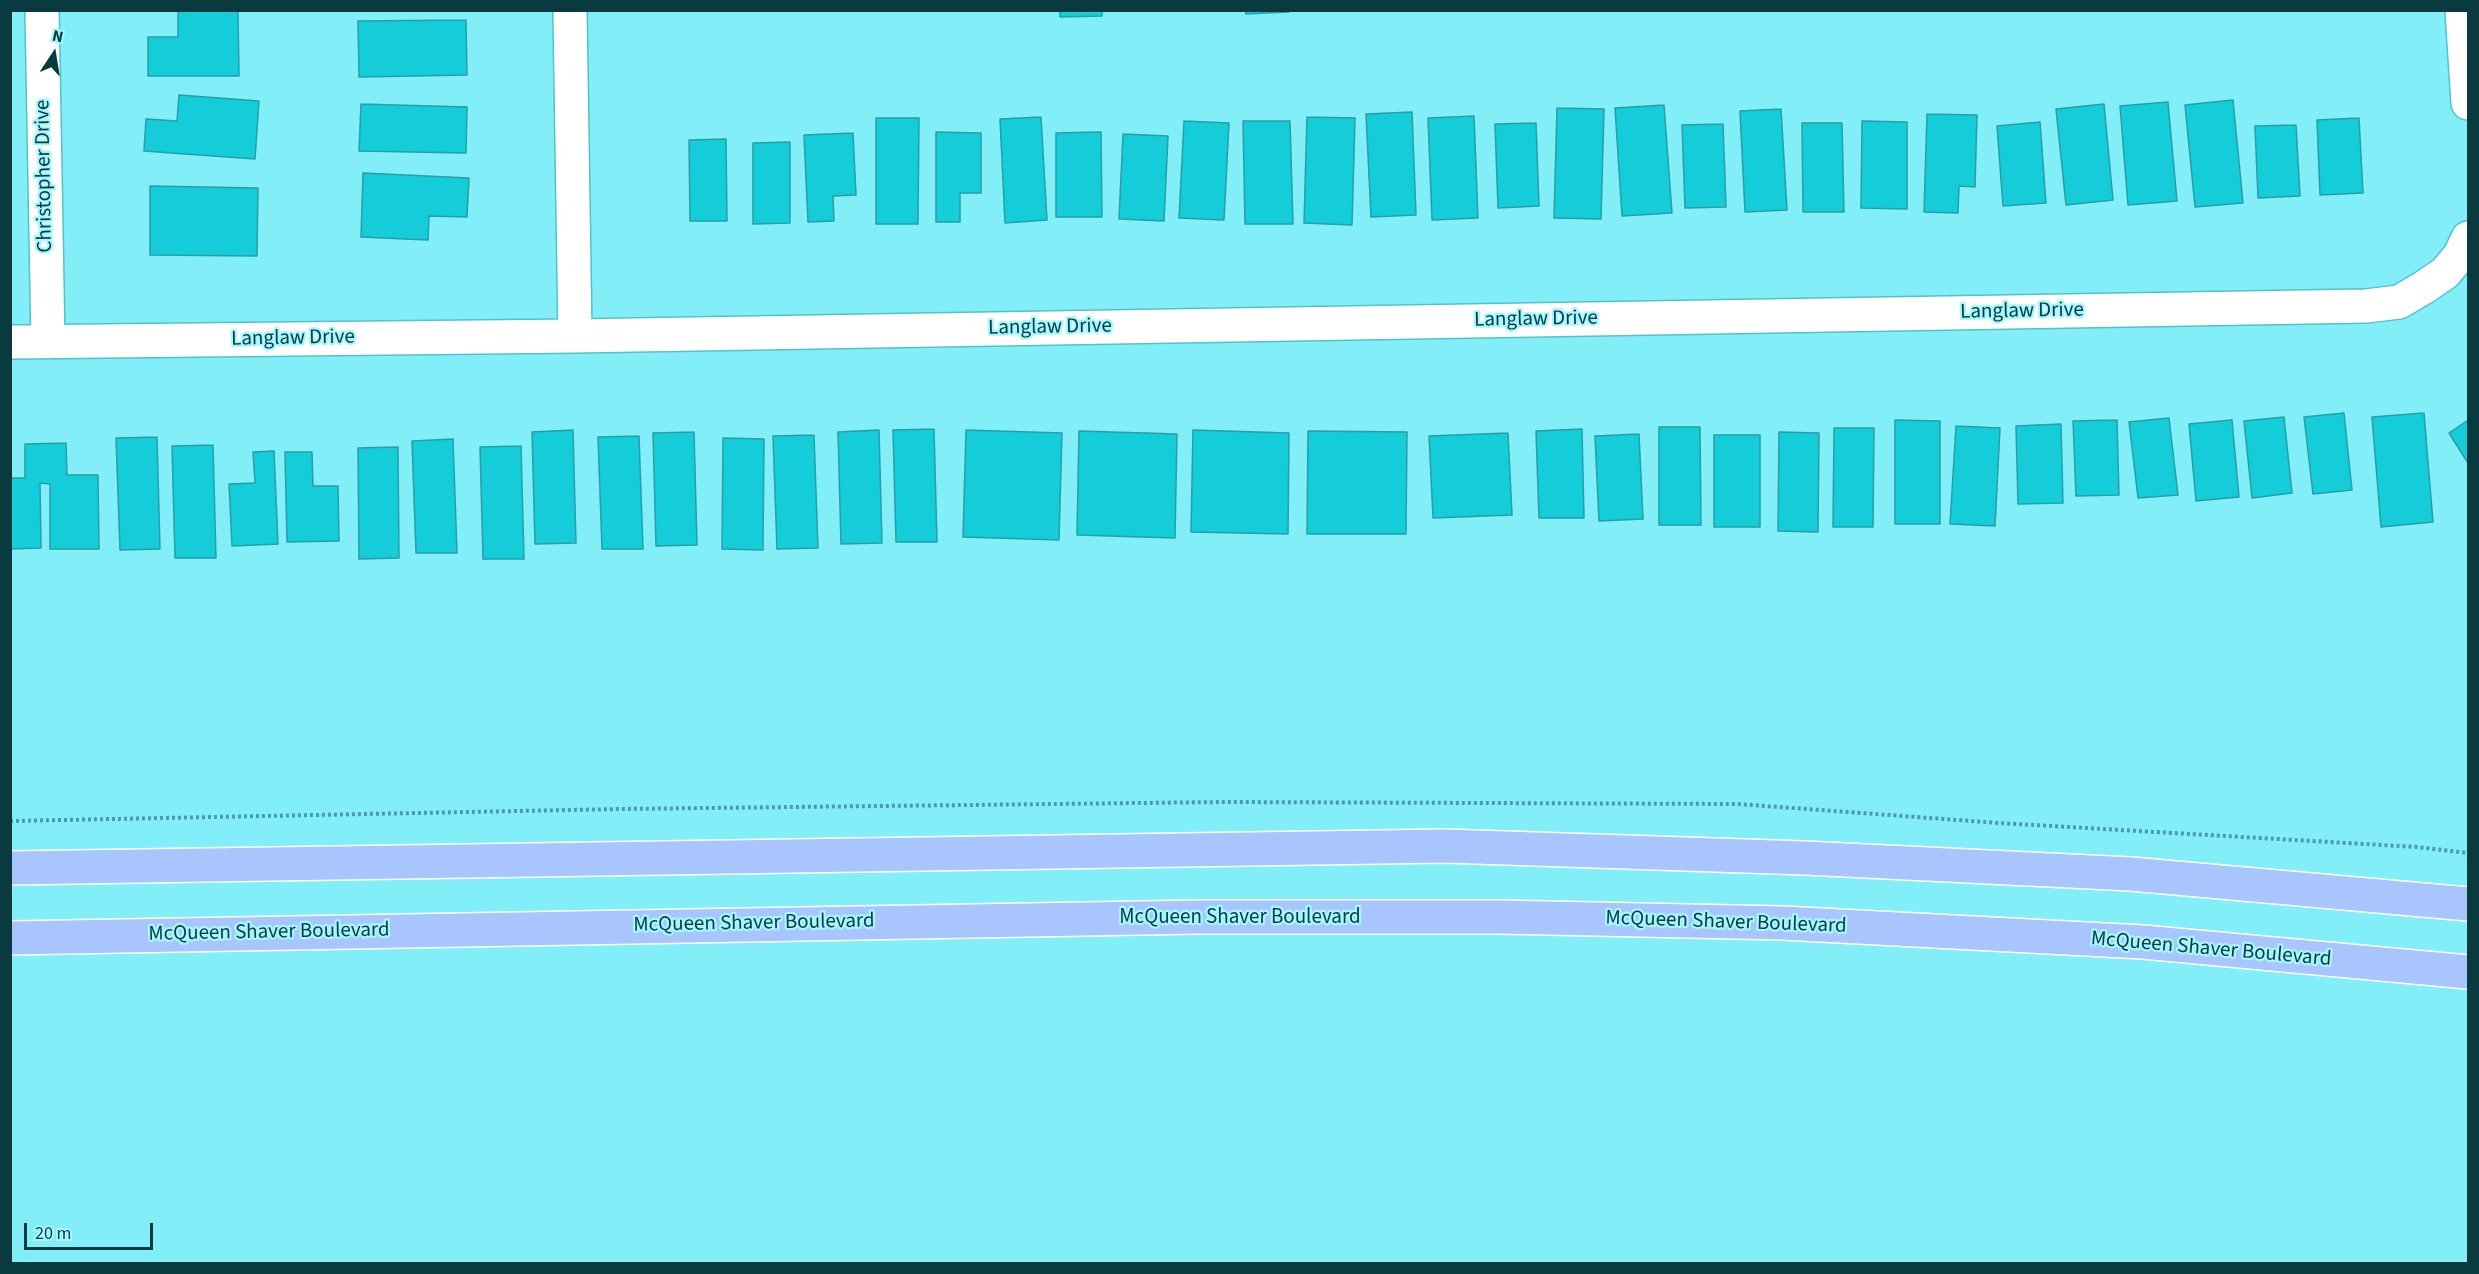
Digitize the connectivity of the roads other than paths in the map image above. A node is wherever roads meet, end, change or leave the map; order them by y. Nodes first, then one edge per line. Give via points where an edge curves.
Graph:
1 (42, 10) edge
2 (570, 10) edge
3 (2462, 10) edge
4 (2469, 103) edge
5 (2469, 238) edge
6 (575, 336) junction
7 (10, 342) edge
8 (48, 342) junction
9 (10, 868) edge
10 (2469, 904) edge
11 (10, 938) edge
12 (2469, 972) edge

1 - 8 street, Christopher Drive
2 - 6 street
3 - 4 street
5 - 6 street, Langlaw Drive via 2445,273 2423,288 2399,302 2366,306
6 - 8 street, Langlaw Drive
7 - 8 street, Langlaw Drive
9 - 10 main road via 1445,846 2131,874
11 - 12 main road, McQueen Shaver Boulevard via 1198,917 1500,917 1783,923 2131,942

